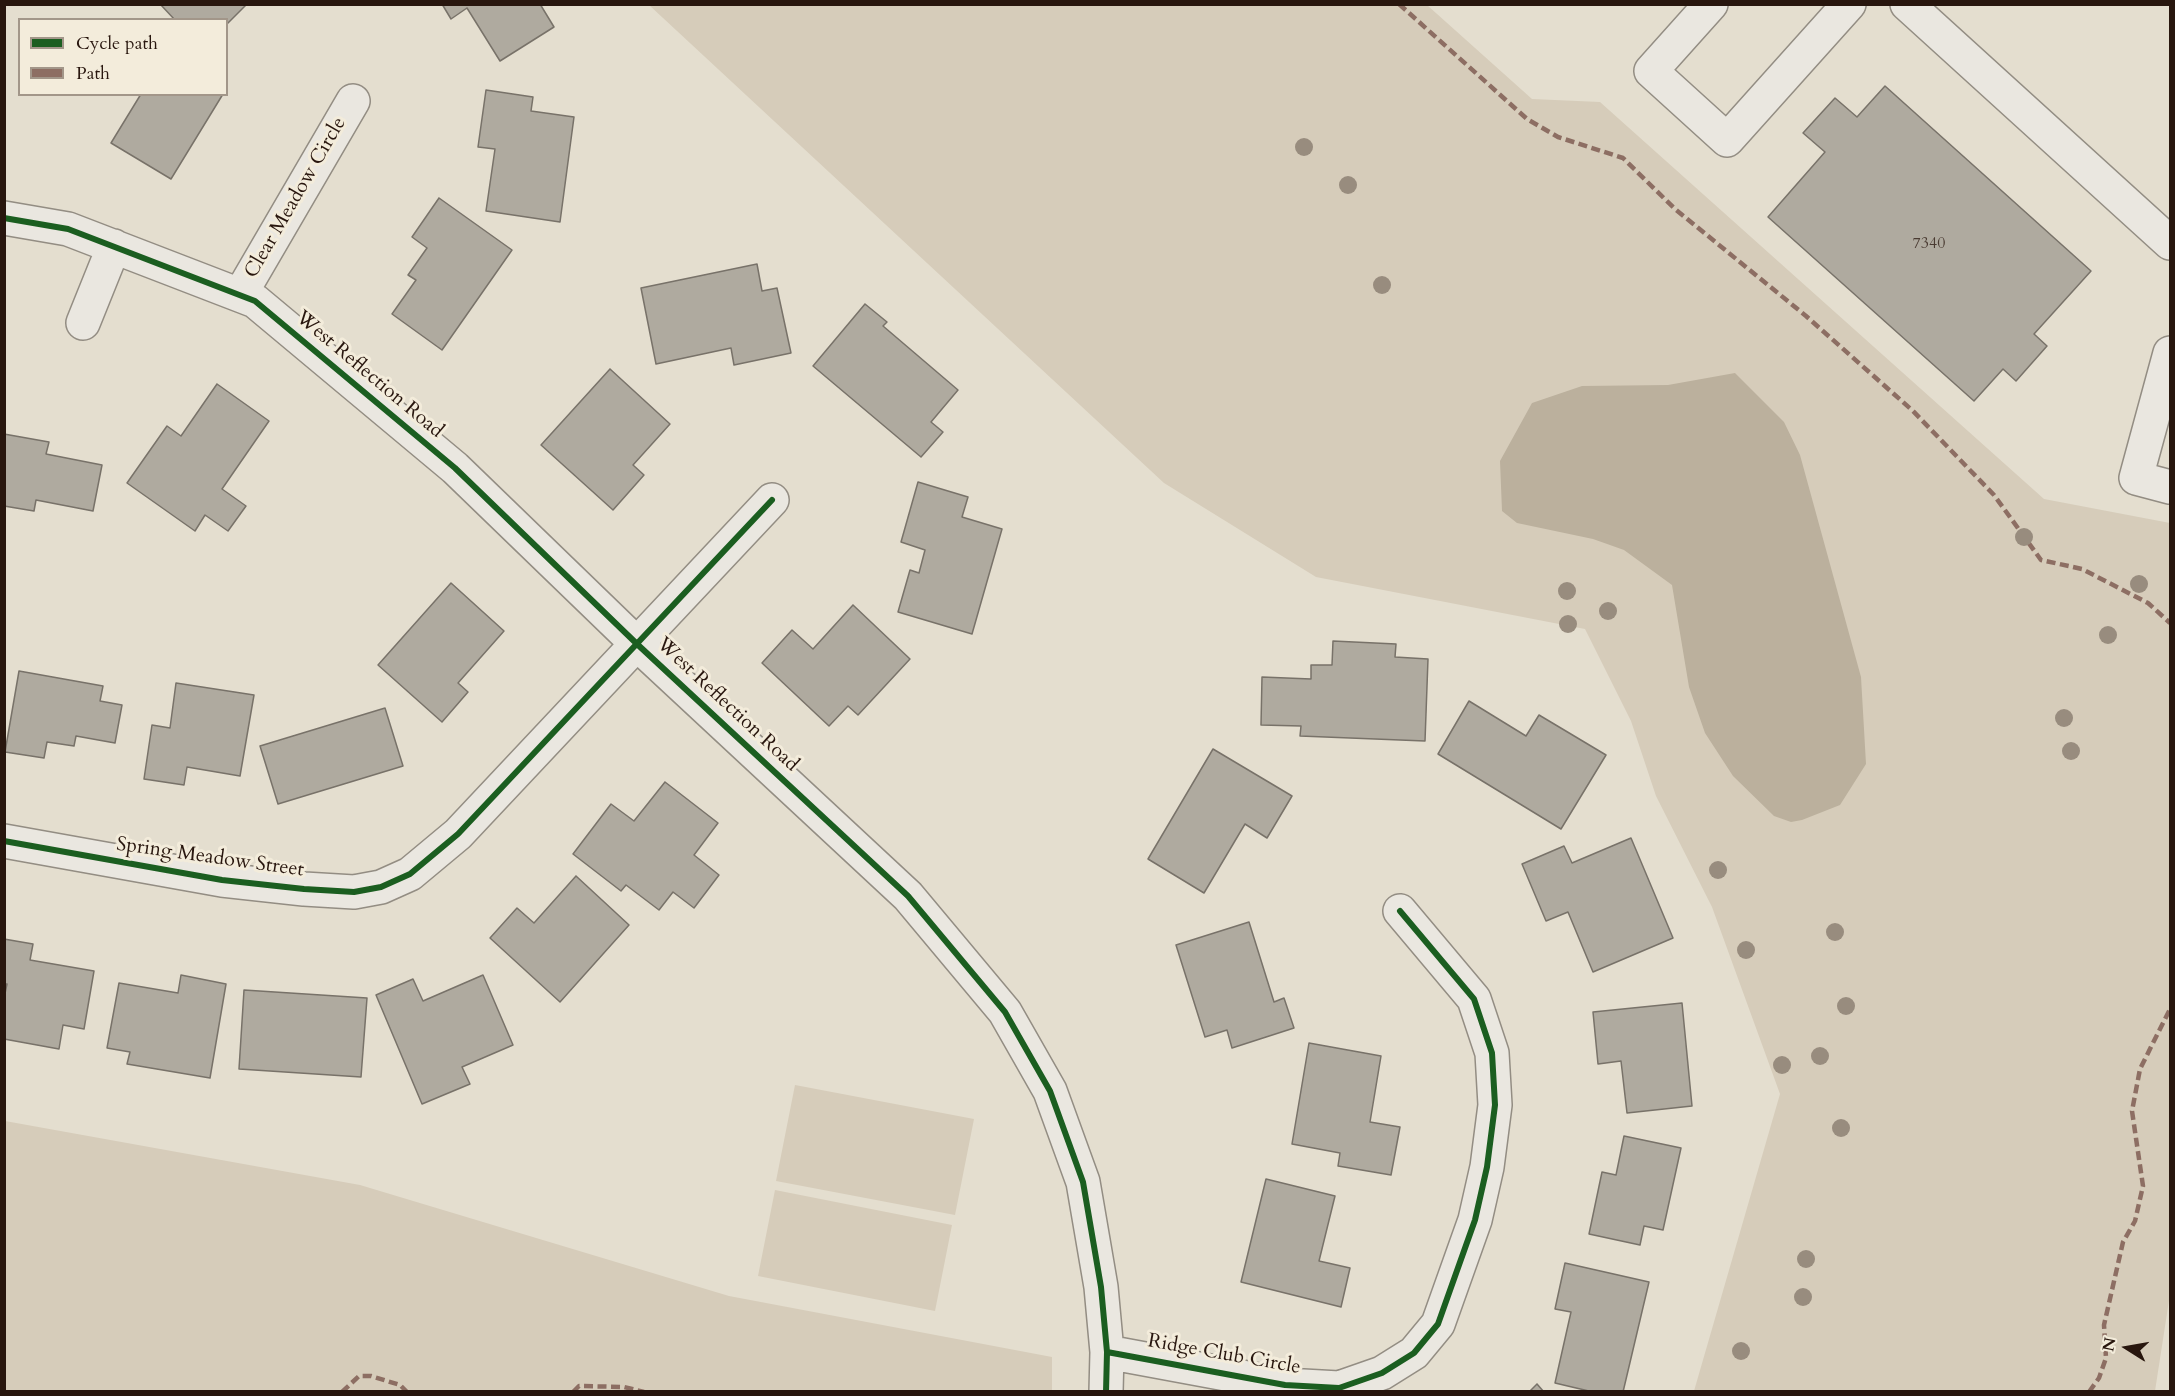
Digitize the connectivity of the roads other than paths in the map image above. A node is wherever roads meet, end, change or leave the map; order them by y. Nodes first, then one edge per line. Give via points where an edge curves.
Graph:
1 (1711, 4) edge
2 (1849, 4) edge
3 (1907, 4) edge
4 (352, 101) dead end
5 (4, 219) edge
6 (2170, 243) edge
7 (114, 246) junction
8 (240, 296) junction
9 (83, 323) dead end
10 (2170, 352) edge
11 (2170, 487) edge
12 (772, 500) dead end
13 (637, 644) junction
14 (4, 841) edge
15 (1400, 910) dead end
16 (1107, 1352) junction
17 (1106, 1392) edge

1 - 2 street via 1651,71 1727,140
3 - 6 street
4 - 8 street, Clear Meadow Circle
5 - 7 street, West Reflection Road via 68,229
7 - 8 street, West Reflection Road
7 - 9 street
8 - 13 street, West Reflection Road via 255,302 454,468
10 - 11 street via 2136,478
12 - 13 street, Spring Meadow Street
13 - 14 street, Spring Meadow Street via 458,834 410,874 381,887 354,892 222,880
13 - 16 street, West Reflection Road via 908,896 1005,1012 1050,1091 1083,1182 1101,1287
15 - 16 street, Ridge Club Circle via 1474,999 1492,1053 1495,1105 1487,1167 1475,1220 1438,1324 1414,1353 1382,1373 1339,1388 1285,1385
16 - 17 street, West Reflection Road

